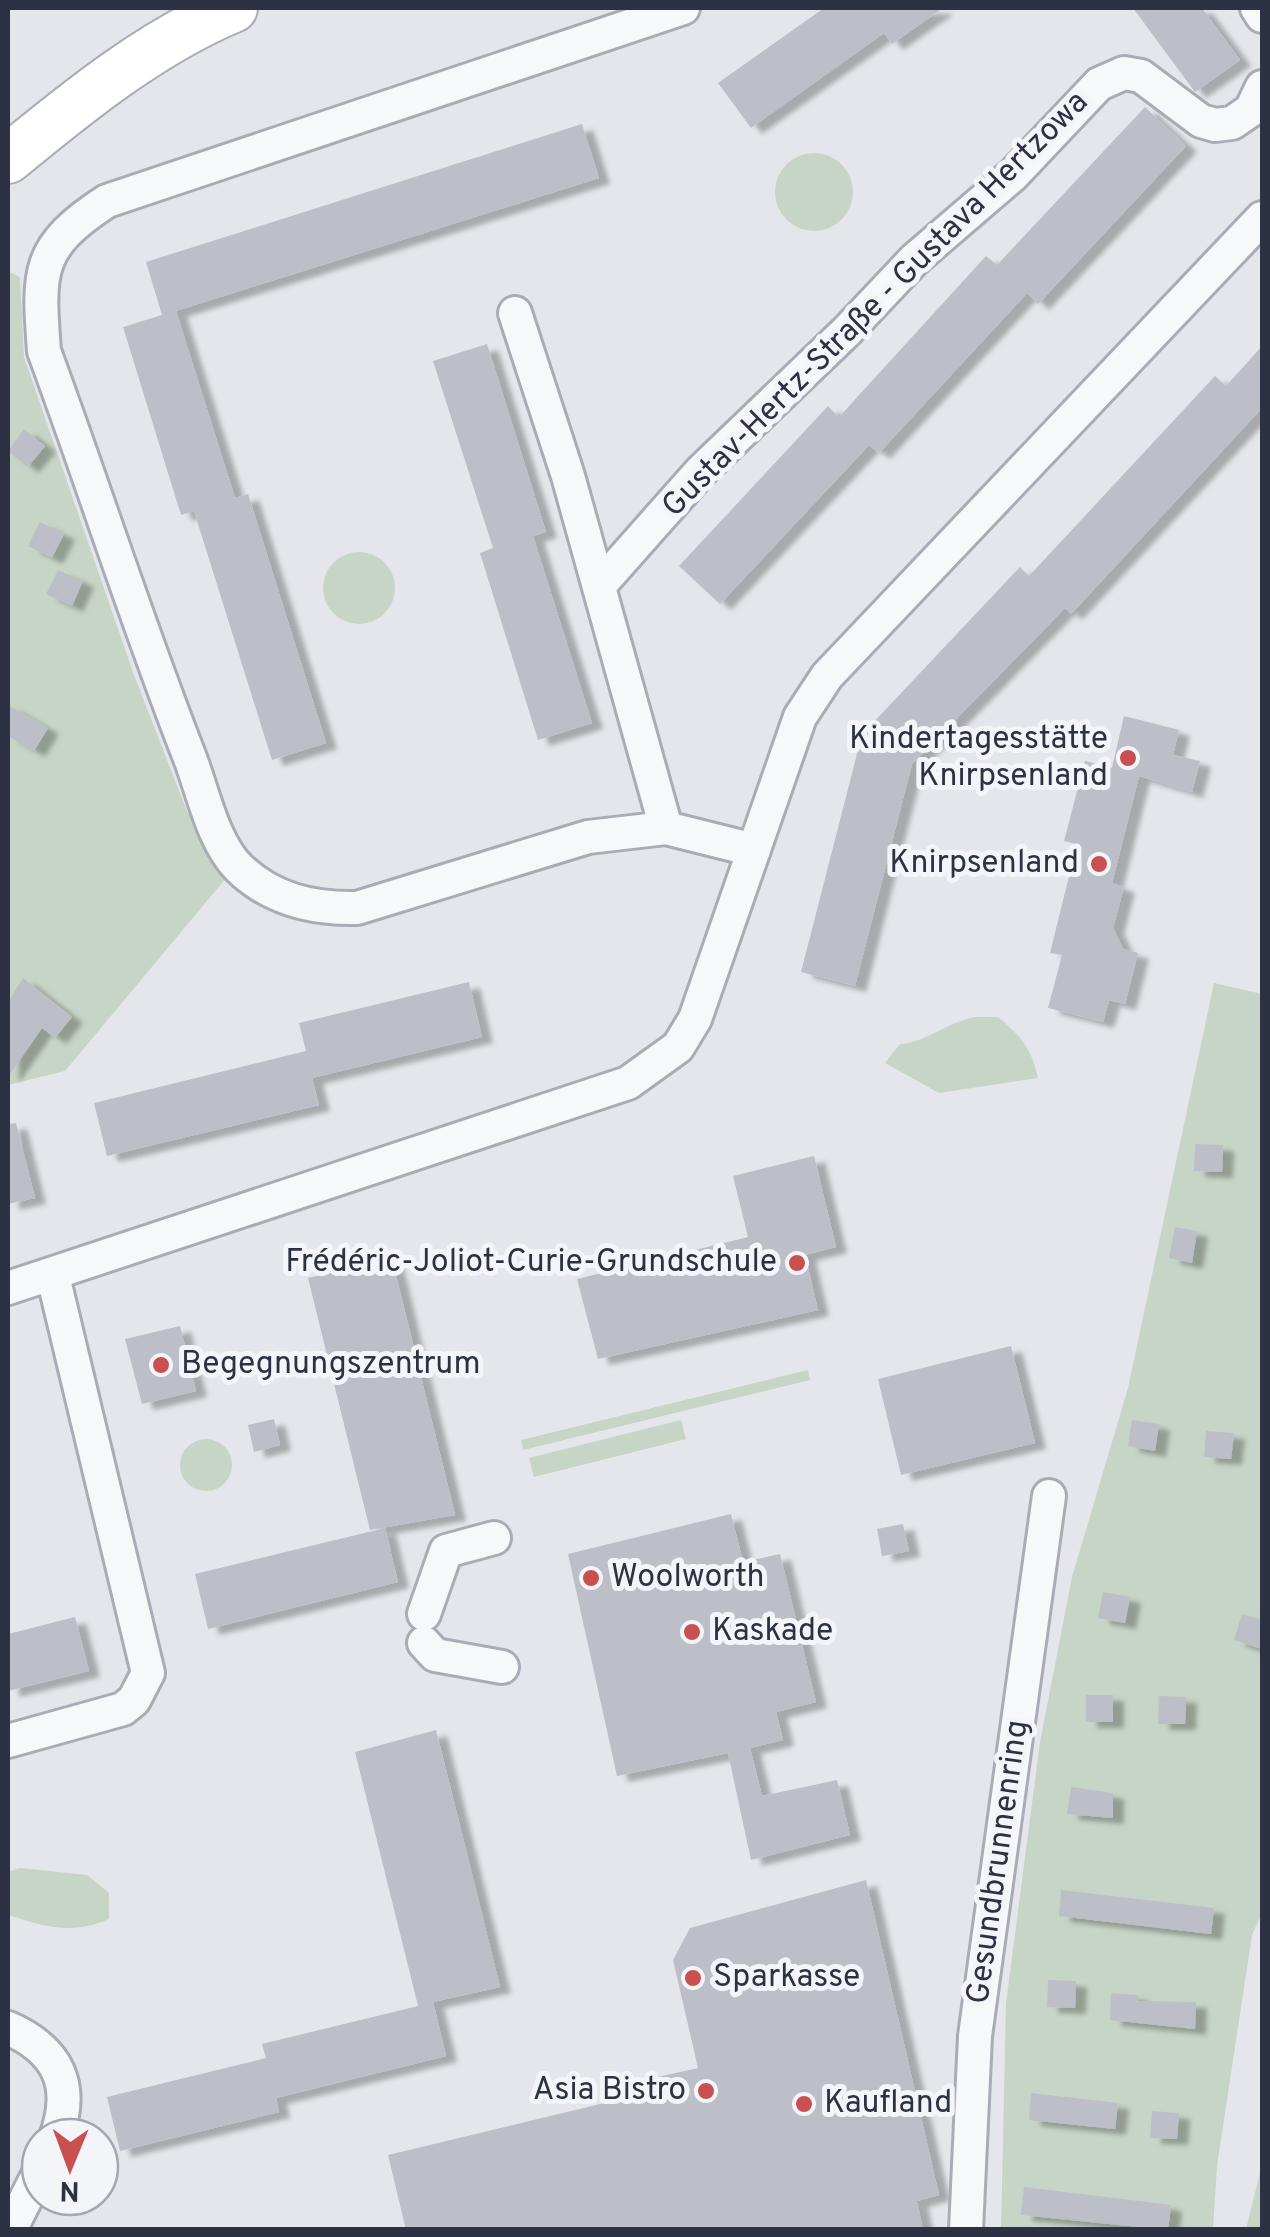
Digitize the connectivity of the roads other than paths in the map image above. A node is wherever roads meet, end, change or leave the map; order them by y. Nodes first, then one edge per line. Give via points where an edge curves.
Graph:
1 (233, 8) edge
2 (683, 8) edge
3 (1256, 8) edge
4 (1262, 16) edge
5 (1262, 87) edge
6 (8, 159) edge
7 (1262, 218) edge
8 (515, 313) dead end
9 (600, 585) junction
10 (666, 828) junction
11 (754, 850) junction
12 (53, 1276) junction
13 (8, 1288) edge
14 (1048, 1496) dead end
15 (494, 1538) dead end
16 (502, 1668) dead end
17 (8, 1742) edge
18 (8, 2028) edge
19 (62, 2117) edge
20 (966, 2230) edge

1 - 6 street via 200,22 71,106
2 - 10 street via 107,201 57,238 44,259 40,295 44,350 163,690 236,866 264,888 324,909 357,908 588,837
3 - 4 street
5 - 9 street, Gustav-Hertz-Straße - Gustava Hertzowa via 1251,110 1215,126 1141,76 1124,73 1099,84 1013,175 914,260 700,472
7 - 11 street via 827,676 800,716
8 - 9 street
9 - 10 street
10 - 11 street
11 - 12 street via 695,1019 678,1047 628,1083
12 - 13 street
12 - 17 street via 148,1673 123,1710
14 - 20 street, Gesundbrunnenring via 975,2036
15 - 16 street via 446,1551 424,1629 436,1655
18 - 19 street via 52,2057 64,2079

